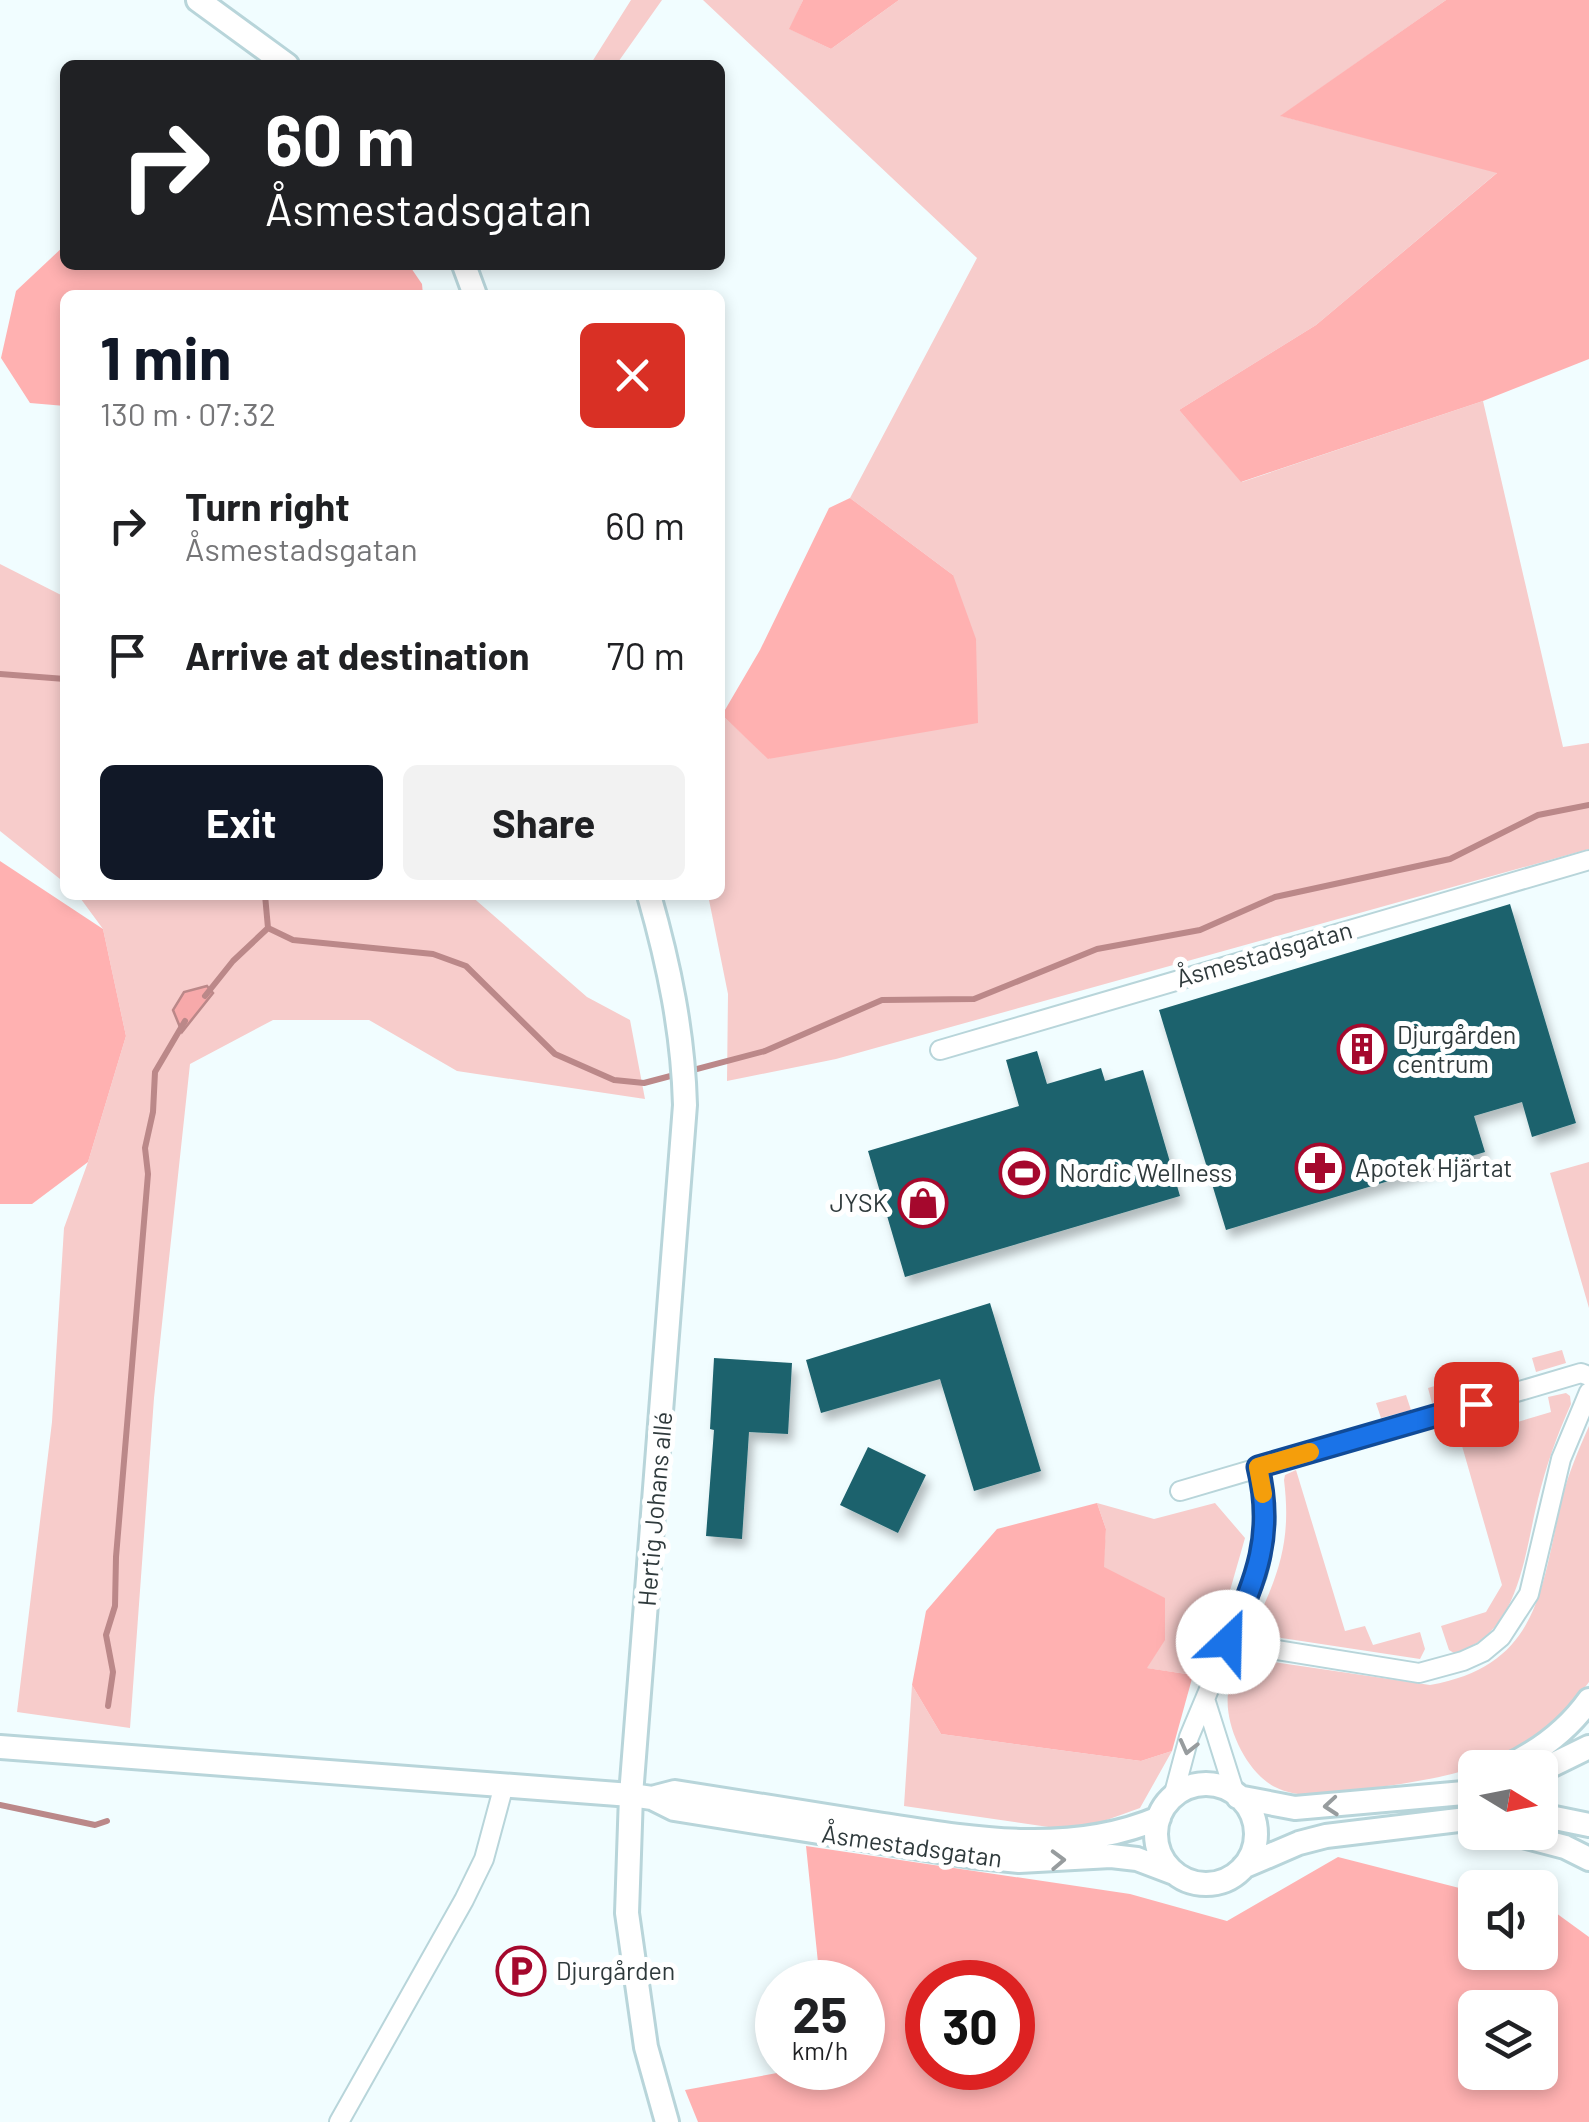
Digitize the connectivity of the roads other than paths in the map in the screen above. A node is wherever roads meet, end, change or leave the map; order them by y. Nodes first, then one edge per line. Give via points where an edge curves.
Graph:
1 (198, 0) edge
2 (280, 60) edge
3 (1589, 860) edge
4 (650, 900) edge
5 (940, 1050) dead end
6 (1589, 1376) edge
7 (1589, 1392) edge
8 (1258, 1467) junction
9 (1180, 1490) dead end
10 (1228, 1642) junction
11 (1205, 1699) junction
12 (1589, 1700) edge
13 (0, 1747) edge
14 (1589, 1747) edge
15 (1537, 1750) edge
16 (1558, 1762) edge
17 (1458, 1785) edge
18 (504, 1786) junction
19 (1458, 1793) edge
20 (1424, 1795) junction
21 (1237, 1796) junction
22 (642, 1797) junction
23 (1174, 1797) junction
24 (1159, 1818) junction
25 (1558, 1818) edge
26 (1458, 1821) edge
27 (1450, 1822) junction
28 (1458, 1824) edge
29 (1589, 1826) edge
30 (1558, 1845) edge
31 (1589, 1859) edge
32 (1244, 1867) junction
33 (1174, 1873) junction
34 (339, 2122) edge
35 (666, 2122) edge

1 - 2 street
3 - 5 street, Åsmestadsgatan
4 - 22 street, Hertig Johans allé via 681,1038 685,1105
6 - 8 street via 1581,1372
7 - 10 street via 1562,1459 1529,1594 1501,1638 1483,1652 1419,1672
8 - 9 street
8 - 10 street via 1263,1553
10 - 11 street
11 - 21 street
11 -> 23 street
12 - 15 street
13 - 18 street
14 - 16 street
17 - 20 street
18 - 22 street
18 - 34 street via 484,1860
19 - 20 street
20 -> 21 street via 1295,1808
21 - 23 street via 1206,1784
21 - 32 street via 1255,1831
22 - 24 street, Åsmestadsgatan via 675,1792 1018,1841 1089,1840
22 -> 33 street, Åsmestadsgatan via 674,1809 914,1849 1019,1861 1111,1856
22 - 35 street, Hertig Johans allé via 627,1913 630,1955
23 - 24 street
24 - 33 street via 1158,1848
25 - 29 street
26 - 27 street
27 - 28 street
27 - 32 street via 1326,1836
30 - 31 street
32 - 33 street via 1215,1884

